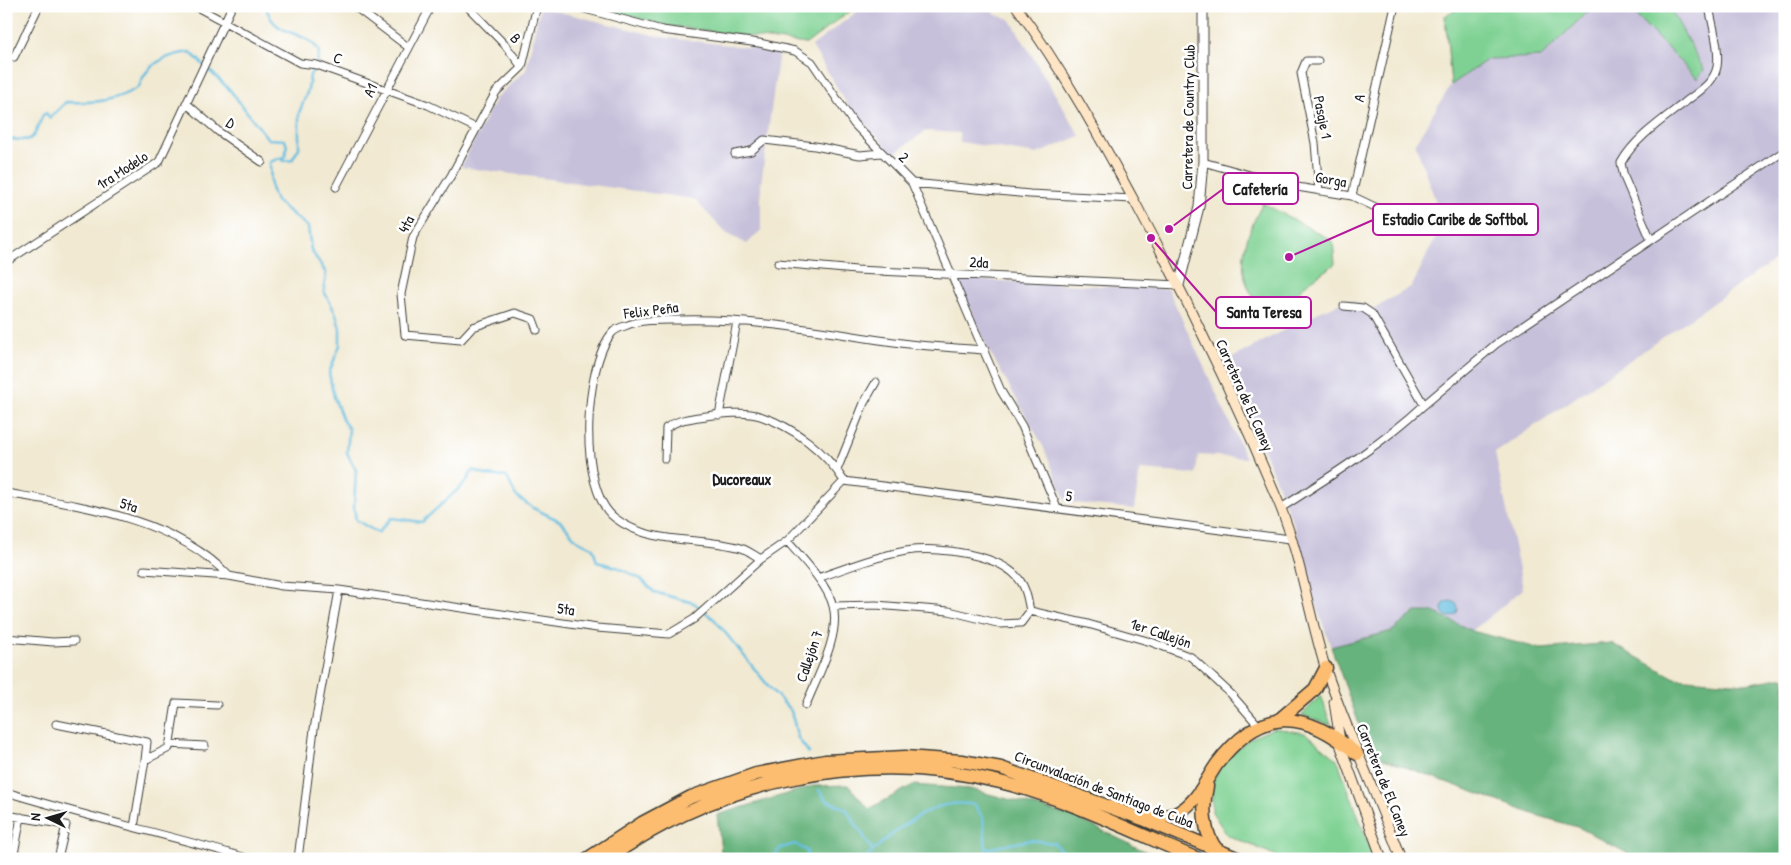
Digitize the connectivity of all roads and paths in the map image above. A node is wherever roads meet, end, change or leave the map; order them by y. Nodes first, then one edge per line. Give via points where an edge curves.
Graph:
1 (39, 6) edge
2 (195, 6) edge
3 (232, 6) edge
4 (354, 6) edge
5 (431, 6) edge
6 (467, 6) edge
7 (537, 6) edge
8 (574, 6) edge
9 (1016, 6) edge
10 (1203, 6) edge
11 (1395, 6) edge
12 (1709, 6) edge
13 (225, 21) junction
14 (408, 47) junction
15 (14, 57) dead end
16 (1318, 61) dead end
17 (522, 67) junction
18 (386, 90) junction
19 (186, 103) junction
20 (476, 128) junction
21 (1783, 152) dead end
22 (881, 153) junction
23 (735, 154) dead end
24 (262, 162) dead end
25 (1203, 162) junction
26 (912, 183) junction
27 (336, 187) dead end
28 (1319, 190) junction
29 (1352, 196) junction
30 (1133, 199) junction
31 (1394, 216) dead end
32 (1651, 240) junction
33 (6, 262) edge
34 (778, 264) dead end
35 (951, 274) junction
36 (1179, 285) junction
37 (1344, 306) dead end
38 (737, 322) junction
39 (537, 330) dead end
40 (985, 350) junction
41 (876, 382) dead end
42 (1424, 405) junction
43 (719, 415) junction
44 (665, 459) dead end
45 (836, 470) junction
46 (844, 481) junction
47 (6, 493) edge
48 (1057, 508) junction
49 (1281, 508) junction
50 (1290, 539) junction
51 (787, 541) junction
52 (761, 559) junction
53 (144, 570) dead end
54 (229, 576) junction
55 (818, 578) junction
56 (339, 590) junction
57 (833, 606) junction
58 (1030, 611) junction
59 (6, 638) edge
60 (74, 641) dead end
61 (1326, 668) junction
62 (1331, 684) junction
63 (806, 704) dead end
64 (218, 705) dead end
65 (1280, 719) junction
66 (56, 724) dead end
67 (1258, 725) junction
68 (1340, 743) junction
69 (169, 744) junction
70 (205, 746) dead end
71 (1357, 754) junction
72 (145, 760) junction
73 (1208, 781) junction
74 (6, 792) edge
75 (6, 815) edge
76 (22, 817) junction
77 (1142, 819) junction
78 (134, 827) junction
79 (1208, 831) junction
80 (1185, 855) edge
81 (1228, 856) edge
82 (13, 859) edge
83 (58, 859) edge
84 (250, 859) edge
85 (298, 859) edge
86 (587, 859) edge
87 (607, 859) edge
88 (1198, 859) edge
89 (1382, 859) edge
90 (1401, 859) edge

1 - 15 street
2 - 13 street, C
3 - 13 street, 1ra Modelo
4 - 14 street
5 - 14 street, A1
6 - 17 street, B
7 - 17 street
8 - 22 street, 2 via 662,30 795,51 812,62 854,124
9 - 30 main road, Carretera de El Caney via 1075,95
10 - 25 street, Carretera de Country Club
11 - 29 street, A
12 - 32 street via 1717,52 1717,68 1711,80 1706,88 1628,150 1621,163 1624,178
13 - 18 street, C via 300,63 316,65
13 - 19 street, 1ra Modelo
14 - 18 street, A1
16 - 28 street, Pasaje 1 via 1306,61 1301,73 1315,143
17 - 20 street, 4ta via 496,92
18 - 20 street, C via 428,105
18 - 27 street, A1
19 - 24 street, D via 219,132
19 - 33 street, 1ra Modelo via 159,162
20 - 39 street, 4ta via 412,238 401,294 405,335 461,340 473,327 515,313 533,319
21 - 32 street
22 - 23 street via 860,155 764,140 751,151
22 - 26 street, 2
25 - 28 street, Gorga
25 - 36 street, Carretera de Country Club via 1200,207
26 - 30 street
26 - 35 street, 2
28 - 29 street, Gorga
29 - 31 street, Gorga
30 - 36 main road, Carretera de El Caney
32 - 42 street via 1496,344
34 - 35 street, 2da
35 - 36 street, 2da
35 - 40 street, 2
36 - 49 main road, Carretera de El Caney
37 - 42 street via 1363,308 1372,314
38 - 40 street, Felix Peña
38 - 43 street
38 - 52 street, Felix Peña via 661,320 626,325 612,332 599,360 590,402 588,447 598,496 613,517 641,533 743,548
40 - 48 street, 2
41 - 45 street
42 - 49 street via 1401,426 1340,470
43 - 44 street via 684,418 666,428
43 - 45 street via 758,416 776,424 802,438 824,455
45 - 46 street
46 - 48 street, 5
46 - 51 street, 5ta
47 - 54 street, 5ta via 94,508 154,528 214,559
48 - 50 street, 5
49 - 50 main road, Carretera de El Caney
50 - 61 main road, Carretera de El Caney
51 - 52 street, 5ta
51 - 55 street, Callejón 7
52 - 56 street, 5ta via 694,619 669,634
53 - 54 street, 5ta
54 - 56 street, 5ta via 282,586
55 - 57 street, Callejón 7
55 - 58 street via 907,551 971,555 1004,566 1014,573 1022,583
56 - 85 street via 314,729
57 - 58 street via 876,605 949,611 1001,624 1020,623
57 - 63 street, Callejón 7 via 833,638
58 - 67 street, 1er Callejón via 1151,642 1190,657 1231,694
59 - 60 street
61 - 62 main road, Carretera de El Caney
61 - 65 highway via 1315,689
62 - 68 main road, Carretera de El Caney
62 - 71 main road, Carretera de El Caney
64 - 69 street via 176,703
65 - 67 highway
65 - 68 highway via 1304,724
66 - 72 street via 147,742
67 - 73 highway via 1231,747
68 - 71 highway
68 - 89 main road, Carretera de El Caney
69 - 70 street
69 - 72 street via 169,748
71 - 90 main road, Carretera de El Caney
72 - 78 street
73 - 77 highway via 1178,812
73 - 79 highway via 1203,799
74 - 78 street via 76,814
75 - 76 street
76 - 82 street
76 - 83 street via 66,825
77 - 81 highway, Circunvalación de Santiago de Cuba
77 - 86 highway, Circunvalación de Santiago de Cuba via 1001,768 962,761 905,757 825,761 756,774 691,797 642,823
78 - 84 street
79 - 81 highway
79 - 81 highway
80 - 87 highway, Circunvalación de Santiago de Cuba via 1093,814 1000,782 905,768 829,771 750,788 650,830
80 - 88 highway, Circunvalación de Santiago de Cuba

